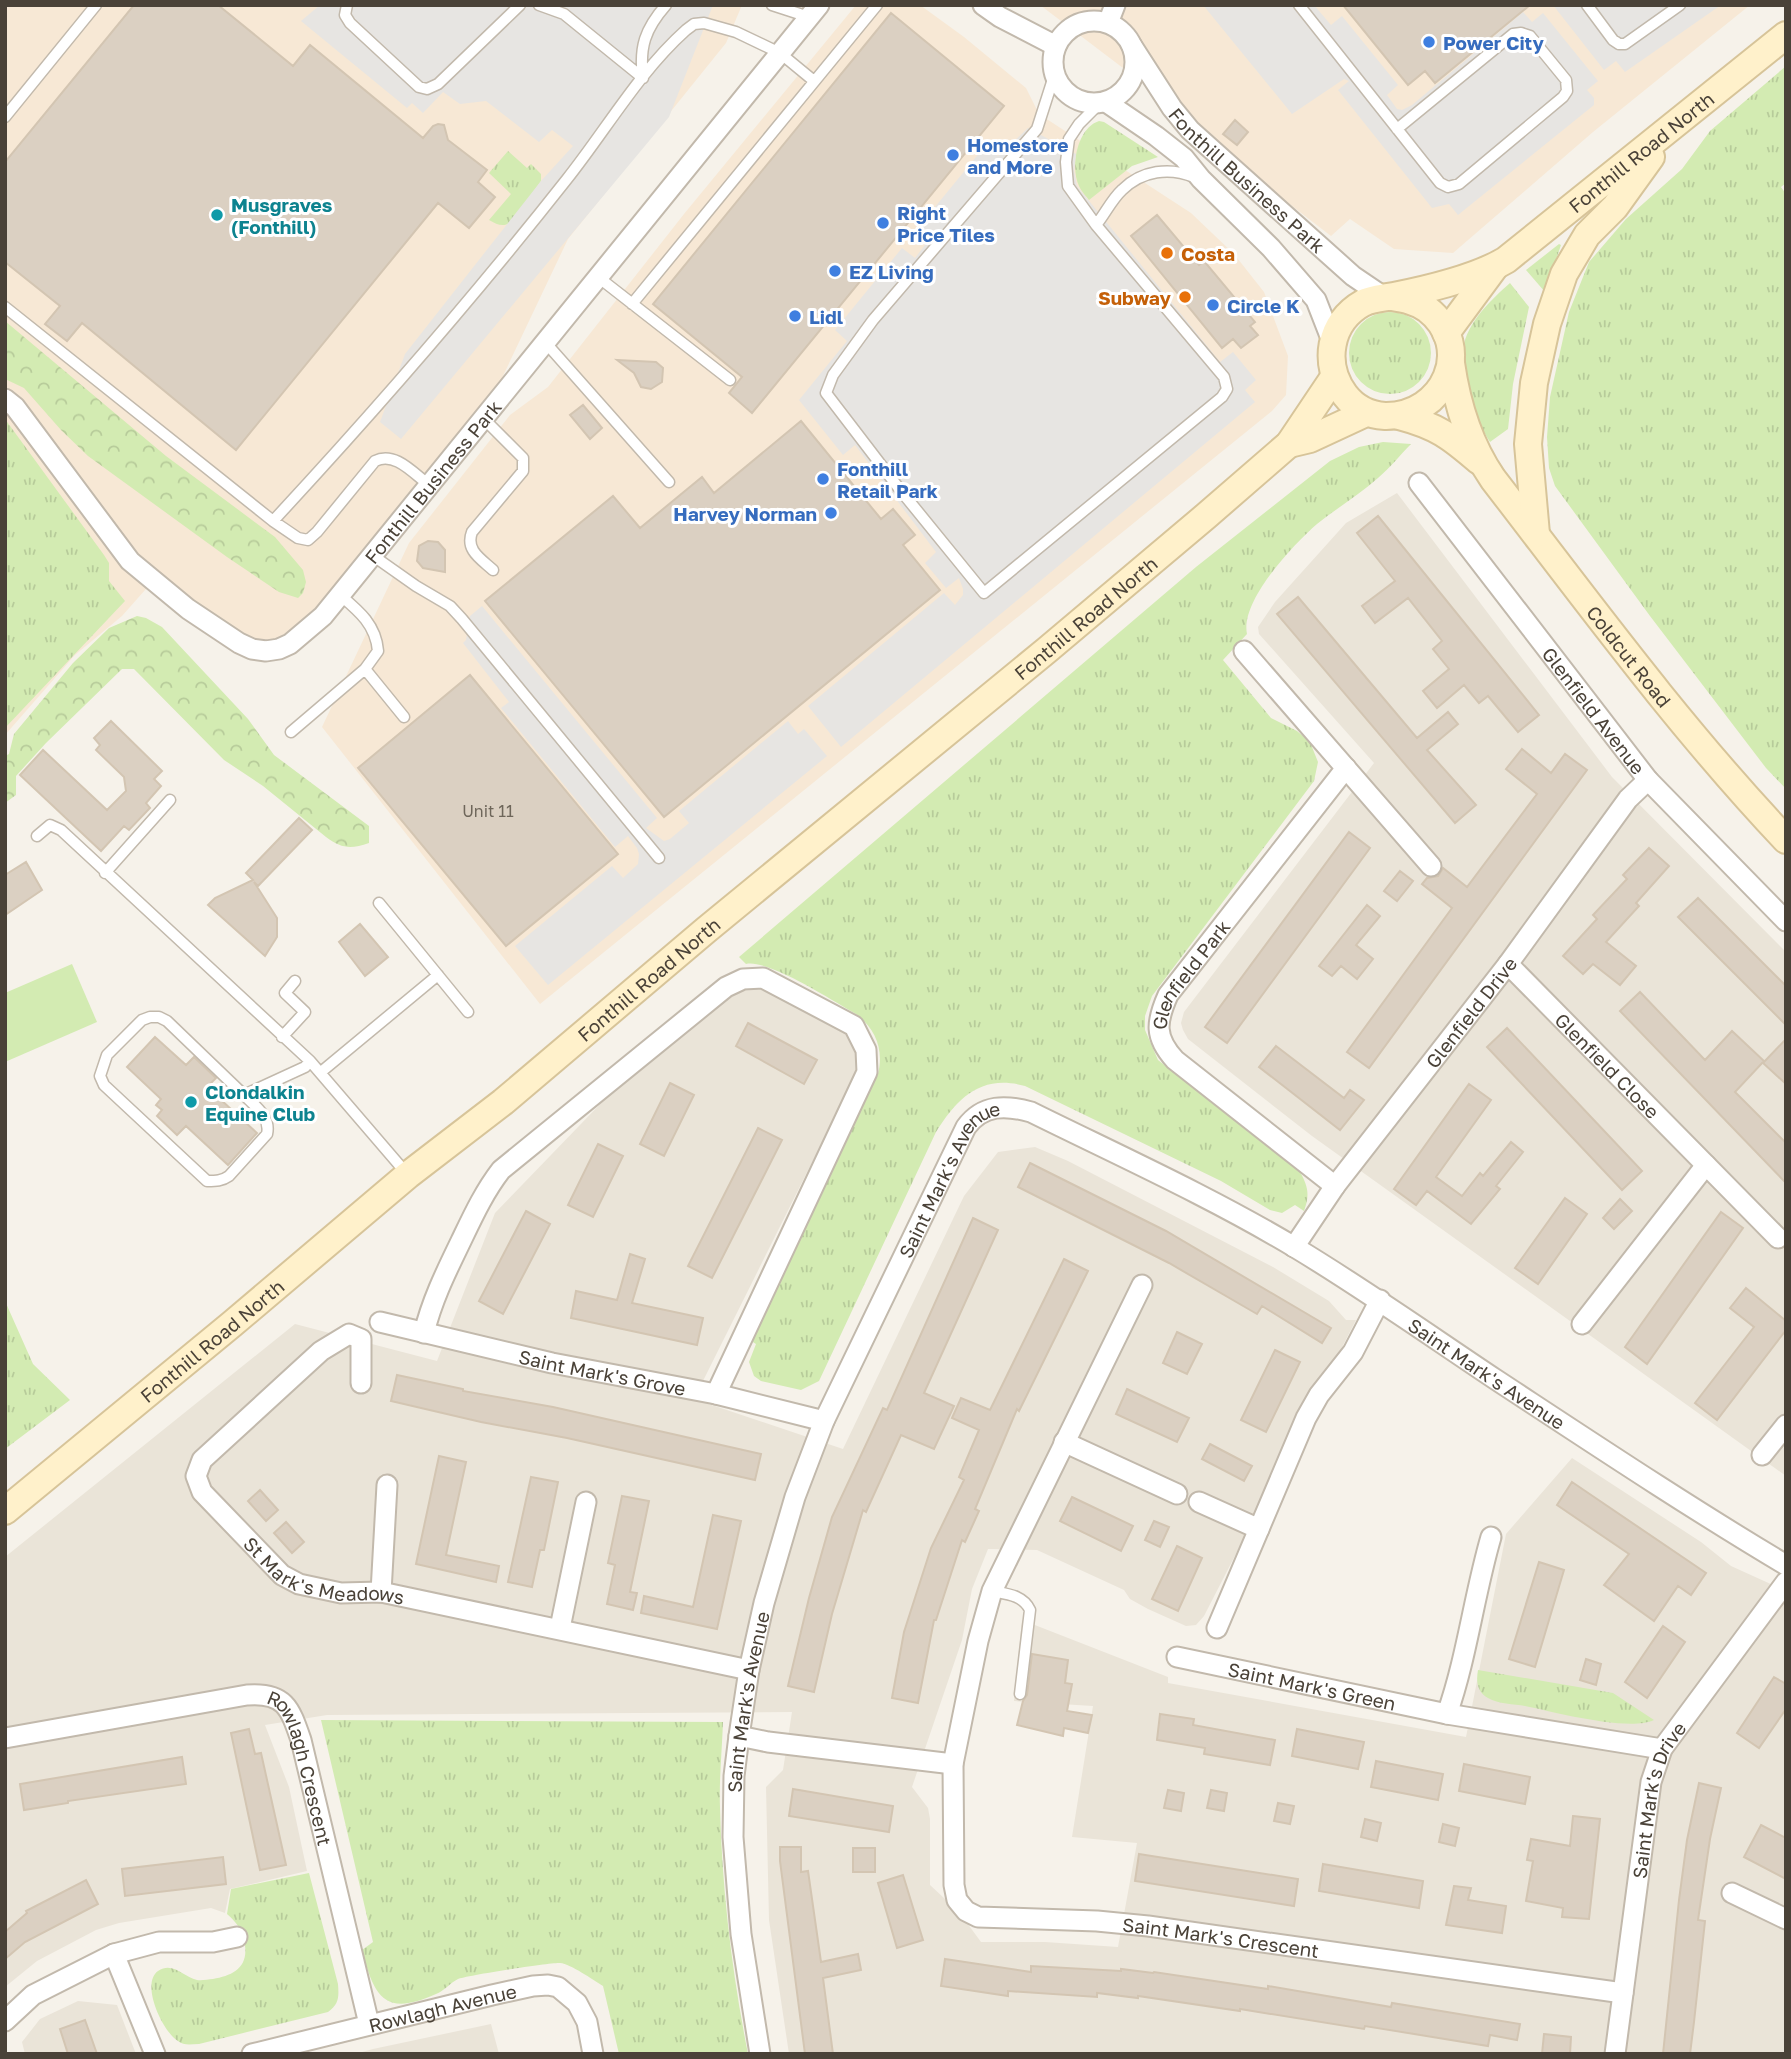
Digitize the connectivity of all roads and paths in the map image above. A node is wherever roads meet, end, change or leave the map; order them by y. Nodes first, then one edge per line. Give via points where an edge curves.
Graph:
1 (96, 5) edge
2 (347, 5) edge
3 (520, 5) edge
4 (539, 5) edge
5 (666, 5) edge
6 (772, 5) edge
7 (877, 5) edge
8 (984, 5) edge
9 (1299, 5) edge
10 (1680, 5) edge
11 (1590, 6) edge
12 (562, 10) edge
13 (814, 11) edge
14 (1112, 14) edge
15 (1786, 35) edge
16 (1056, 46) junction
17 (1132, 46) junction
18 (780, 53) junction
19 (1054, 76) junction
20 (643, 78) junction
21 (814, 81) junction
22 (1103, 102) junction
23 (5, 117) edge
24 (1397, 129) junction
25 (1671, 129) junction
26 (1202, 179) junction
27 (1096, 225) junction
28 (1494, 268) junction
29 (598, 277) junction
30 (1387, 297) junction
31 (632, 304) junction
32 (5, 307) edge
33 (1446, 333) junction
34 (1332, 341) junction
35 (545, 342) junction
36 (1450, 362) junction
37 (1334, 377) junction
38 (730, 380) dead end
39 (5, 399) edge
40 (1366, 412) junction
41 (1399, 416) junction
42 (482, 418) junction
43 (1289, 444) junction
44 (1483, 464) junction
45 (669, 482) dead end
46 (1419, 484) dead end
47 (429, 485) junction
48 (273, 521) junction
49 (1536, 534) junction
50 (372, 555) junction
51 (494, 570) dead end
52 (340, 595) junction
53 (1244, 652) dead end
54 (365, 669) junction
55 (404, 717) dead end
56 (291, 732) dead end
57 (1346, 768) junction
58 (1648, 780) junction
59 (170, 800) dead end
60 (37, 836) dead end
61 (1786, 840) edge
62 (659, 858) dead end
63 (1432, 866) dead end
64 (104, 873) junction
65 (379, 902) dead end
66 (1786, 921) edge
67 (1508, 964) junction
68 (438, 975) junction
69 (295, 981) dead end
70 (468, 1012) dead end
71 (282, 1037) junction
72 (310, 1061) junction
73 (321, 1072) junction
74 (244, 1095) junction
75 (1706, 1165) junction
76 (408, 1175) junction
77 (1335, 1186) junction
78 (1778, 1238) dead end
79 (1294, 1247) junction
80 (1142, 1285) dead end
81 (1380, 1300) junction
82 (380, 1322) dead end
83 (1582, 1324) dead end
84 (424, 1333) junction
85 (361, 1383) dead end
86 (716, 1394) junction
87 (824, 1421) junction
88 (1786, 1425) edge
89 (1064, 1442) junction
90 (1762, 1455) dead end
91 (387, 1485) dead end
92 (1177, 1494) dead end
93 (586, 1503) dead end
94 (1199, 1503) dead end
95 (5, 1511) edge
96 (1259, 1529) junction
97 (1491, 1537) dead end
98 (1786, 1565) edge
99 (1786, 1582) edge
100 (992, 1591) junction
101 (382, 1592) junction
102 (560, 1628) junction
103 (1217, 1628) dead end
104 (1177, 1657) dead end
105 (749, 1670) junction
106 (1020, 1693) dead end
107 (1447, 1714) junction
108 (739, 1736) junction
109 (5, 1738) edge
110 (1662, 1748) junction
111 (953, 1764) junction
112 (1732, 1893) dead end
113 (1786, 1919) edge
114 (236, 1937) dead end
115 (114, 1954) junction
116 (1623, 1993) junction
117 (5, 2021) edge
118 (369, 2024) junction
119 (155, 2054) edge
120 (252, 2054) edge
121 (593, 2054) edge
122 (760, 2054) edge
123 (1615, 2054) edge

1 - 23 lane
2 - 3 lane via 345,15 350,23 427,89 438,84
4 - 12 lane
5 - 20 lane via 642,44
6 - 13 lane
7 - 21 lane
8 - 16 street
9 - 24 lane
10 - 11 lane via 1625,44 1613,40
12 - 20 lane
13 - 18 street, Fonthill Business Park
14 - 16 street, Fonthill Business Park via 1071,27
14 - 17 street, Fonthill Business Park
15 - 25 main road, Fonthill Road North
16 - 19 street
17 - 22 street via 1134,73 1128,86
17 - 30 street, Fonthill Business Park via 1190,130 1353,276
18 - 20 lane via 726,29 694,23
18 - 21 lane
18 - 29 street, Fonthill Business Park
19 - 22 street, Fonthill Business Park via 1072,98
19 - 27 lane via 1037,129 873,320 833,375 826,393 984,593 1227,389 1216,368
20 - 48 lane via 567,180 378,407
21 - 31 lane
22 - 26 street, Fonthill Business Park via 1175,150
22 - 27 lane via 1069,138 1066,162 1068,186
24 - 24 lane via 1513,34 1530,36 1566,80 1563,97 1453,187 1440,183
25 - 28 main road, Fonthill Road North
25 - 49 main road via 1615,207 1587,236 1564,274 1547,324 1534,383 1528,444
26 - 27 lane via 1168,170 1143,177 1120,191
26 - 34 street, Fonthill Business Park via 1316,300
28 - 30 main road, Fonthill Road North
28 - 33 main road, Fonthill Road North
29 - 31 lane
29 - 35 street, Fonthill Business Park
30 - 33 main road via 1427,309
30 - 34 main road, Fonthill Road North via 1365,302 1349,313
31 - 38 lane
32 - 48 lane
33 - 36 main road
34 - 37 main road
35 - 42 street, Fonthill Business Park
35 - 45 lane
36 - 41 main road via 1444,384 1433,399
36 - 44 main road via 1456,398
37 - 40 main road via 1354,406
37 - 43 main road, Fonthill Road North
39 - 52 street, Fonthill Business Park via 16,407 130,561 239,643 266,651 279,649 306,632
40 - 41 main road
40 - 43 main road, Fonthill Road North
41 - 44 main road via 1430,424
42 - 47 street, Fonthill Business Park
42 - 51 lane via 523,458 523,471 469,541 470,549
43 - 76 main road, Fonthill Road North via 503,1102
44 - 49 main road, Coldcut Road
46 - 58 street, Glenfield Avenue
47 - 48 lane via 393,458 383,457 308,540
47 - 50 street, Fonthill Business Park
49 - 61 main road, Coldcut Road via 1736,787
50 - 52 street, Fonthill Business Park
50 - 62 lane via 462,619
52 - 54 lane via 368,620 374,632 378,651
53 - 57 street
54 - 55 lane
54 - 56 lane
57 - 63 street
57 - 77 street, Glenfield Park via 1168,995 1158,1020 1162,1041 1175,1060
58 - 66 street, Glenfield Avenue
58 - 67 street, Glenfield Drive via 1629,799
59 - 64 lane
60 - 64 lane via 50,825 61,830
64 - 71 lane
65 - 68 lane
67 - 75 street, Glenfield Close
67 - 77 street, Glenfield Drive
68 - 70 lane
68 - 73 lane
69 - 71 lane via 285,993 305,1012
71 - 72 lane
72 - 73 lane
72 - 74 lane
73 - 76 lane
74 - 74 lane via 265,1117 267,1134 224,1180 207,1181 104,1085 100,1076 107,1055 142,1020 159,1017
75 - 78 street, Glenfield Close
75 - 83 street
76 - 95 main road, Fonthill Road North
77 - 79 street, Glenfield Drive
79 - 81 street, Saint Mark's Avenue
79 - 87 street, Saint Mark's Avenue via 1031,1112 1009,1106 992,1108 966,1128
80 - 89 street, Saint Mark's Crescent
81 - 96 street via 1353,1352 1312,1406
81 - 98 street, Saint Mark's Avenue
82 - 84 street, Saint Mark's Grove
84 - 86 street, Saint Mark's Grove
84 - 86 street via 441,1281 486,1189 501,1170 726,987 743,979 763,978 854,1026 866,1050 867,1072
85 - 101 street, St Mark's Meadows via 361,1339 349,1334 321,1351 202,1460 196,1476 202,1492 282,1575 299,1584 341,1593
86 - 87 street, Saint Mark's Grove
87 - 105 street, Saint Mark's Avenue via 781,1541
88 - 90 street
89 - 92 street
89 - 100 street, Saint Mark's Crescent
91 - 101 street
93 - 102 street
94 - 96 street
96 - 103 street
97 - 107 street
99 - 110 street, Saint Mark's Drive
100 - 106 lane via 1023,1600 1030,1610
100 - 111 street, Saint Mark's Crescent
101 - 102 street, St Mark's Meadows
102 - 105 street, St Mark's Meadows
104 - 107 street, Saint Mark's Green
105 - 108 street, Saint Mark's Avenue
107 - 110 street, Saint Mark's Green
108 - 111 street
108 - 122 street, Saint Mark's Avenue via 733,1837 741,1934
109 - 118 street, Rowlagh Crescent via 247,1695 272,1696 282,1702 291,1711 300,1740
110 - 116 street, Saint Mark's Drive via 1651,1782
111 - 116 street, Saint Mark's Crescent via 954,1885 957,1900 978,1917 1148,1926
112 - 113 street
114 - 115 street via 159,1942
115 - 117 street via 33,1995
115 - 119 street
116 - 123 street, Saint Mark's Drive
118 - 120 street, Rowlagh Avenue
118 - 121 street, Rowlagh Avenue via 533,1986 558,1987 577,2003 587,2022

